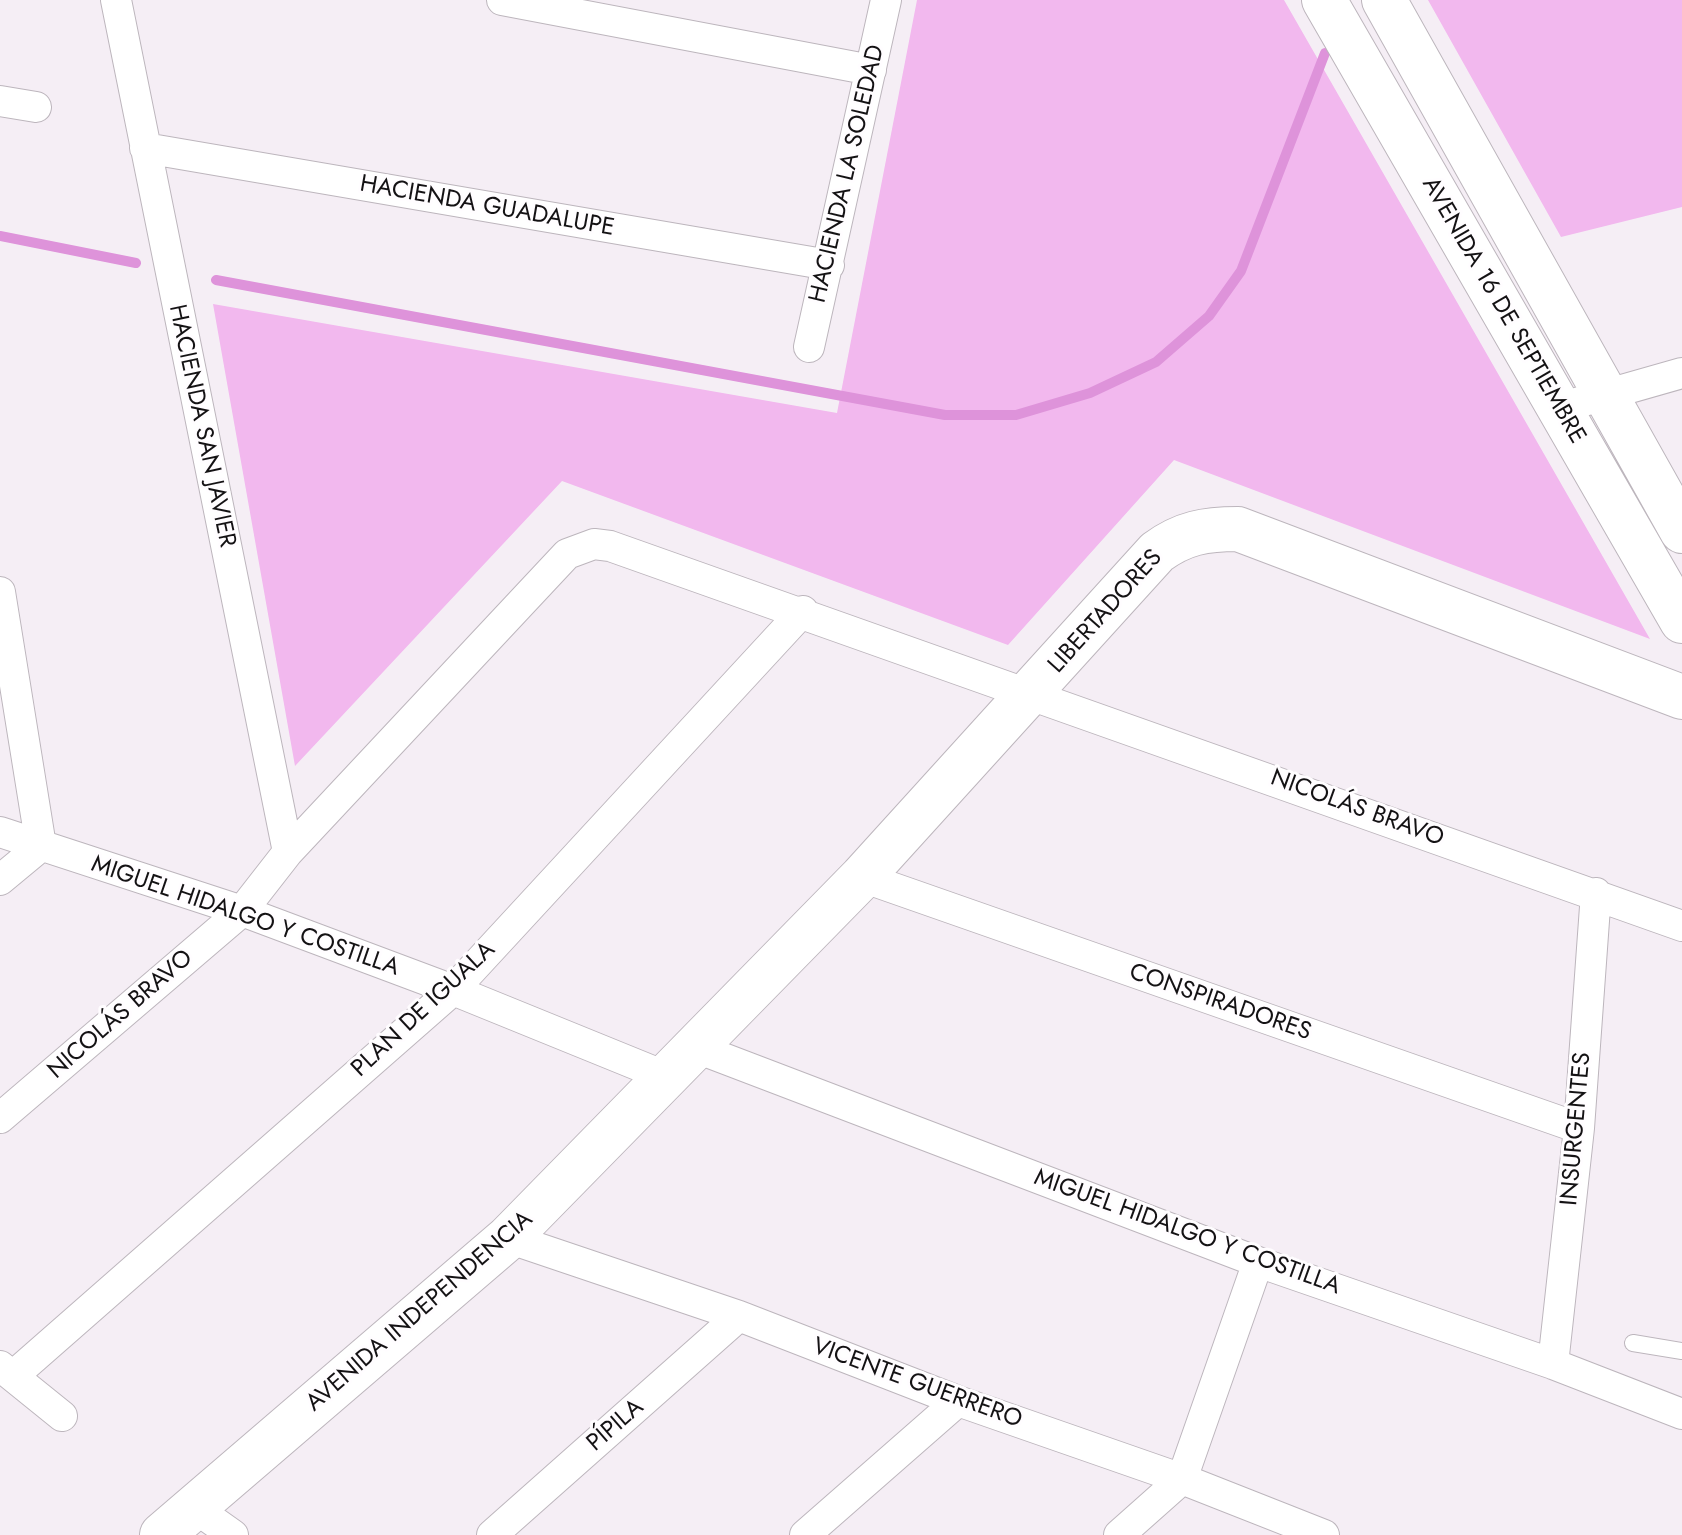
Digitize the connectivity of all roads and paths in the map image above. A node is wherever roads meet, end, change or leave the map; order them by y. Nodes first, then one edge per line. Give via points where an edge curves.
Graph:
1 (116, 0) edge
2 (502, 0) edge
3 (886, 0) edge
4 (1384, 0) edge
5 (1335, 5) edge
6 (871, 70) junction
7 (0, 101) edge
8 (36, 107) dead end
9 (145, 148) junction
10 (829, 265) junction
11 (809, 347) dead end
12 (1682, 373) edge
13 (1606, 395) junction
14 (1559, 408) junction
15 (1682, 531) edge
16 (0, 592) edge
17 (803, 611) junction
18 (1682, 621) edge
19 (1032, 693) junction
20 (1682, 697) edge
21 (0, 832) edge
22 (41, 846) junction
23 (288, 852) junction
24 (862, 877) junction
25 (0, 880) edge
26 (1596, 893) junction
27 (242, 911) junction
28 (1682, 926) edge
29 (453, 990) junction
30 (680, 1062) junction
31 (0, 1118) edge
32 (1579, 1128) junction
33 (508, 1238) junction
34 (1258, 1262) junction
35 (739, 1316) junction
36 (1633, 1343) dead end
37 (1682, 1351) edge
38 (1553, 1364) junction
39 (7, 1371) edge
40 (958, 1401) junction
41 (1682, 1414) edge
42 (62, 1416) dead end
43 (1182, 1479) junction
44 (179, 1522) edge
45 (233, 1535) edge
46 (492, 1535) edge
47 (805, 1535) edge
48 (1119, 1535) edge
49 (1324, 1535) edge

1 - 9 street, HACIENDA SAN JAVIER
2 - 6 street
3 - 6 street, HACIENDA LA SOLEDAD
4 - 13 street, AVENIDA 16 DE SEPTIEMBRE
5 - 14 street, AVENIDA 16 DE SEPTIEMBRE
6 - 10 street, HACIENDA LA SOLEDAD
7 - 8 street
9 - 10 street, HACIENDA GUADALUPE
9 - 23 street, HACIENDA SAN JAVIER
10 - 11 street, HACIENDA LA SOLEDAD
12 - 13 street
13 - 14 street
13 - 15 street, AVENIDA 16 DE SEPTIEMBRE
14 - 18 street, AVENIDA 16 DE SEPTIEMBRE
16 - 22 street
17 - 19 street
17 - 23 street via 610,546 579,547
17 - 29 street, PLAN DE IGUALA
19 - 20 street, LIBERTADORES via 1157,552 1177,538 1207,529 1238,529
19 - 24 street, LIBERTADORES
19 - 26 street, NICOLÁS BRAVO
21 - 22 street, MIGUEL HIDALGO Y COSTILLA
22 - 25 street
22 - 27 street, MIGUEL HIDALGO Y COSTILLA
23 - 27 street
24 - 30 street, LIBERTADORES
24 - 32 street, CONSPIRADORES
26 - 28 street, NICOLÁS BRAVO
26 - 32 street, INSURGENTES
27 - 29 street, MIGUEL HIDALGO Y COSTILLA
27 - 31 street, NICOLÁS BRAVO
29 - 30 street, MIGUEL HIDALGO Y COSTILLA
29 - 39 street, PLAN DE IGUALA
30 - 33 street, AVENIDA INDEPENDENCIA
30 - 34 street, MIGUEL HIDALGO Y COSTILLA
32 - 38 street, INSURGENTES
33 - 35 street, VICENTE GUERRERO
33 - 44 street, AVENIDA INDEPENDENCIA
34 - 38 street, MIGUEL HIDALGO Y COSTILLA
34 - 43 street
35 - 40 street, VICENTE GUERRERO
35 - 46 street, PÍPILA
36 - 37 lane
38 - 41 street, MIGUEL HIDALGO Y COSTILLA
39 - 42 street, PLAN DE IGUALA
40 - 43 street, VICENTE GUERRERO
40 - 47 street
43 - 48 street
43 - 49 street, VICENTE GUERRERO
44 - 45 street

